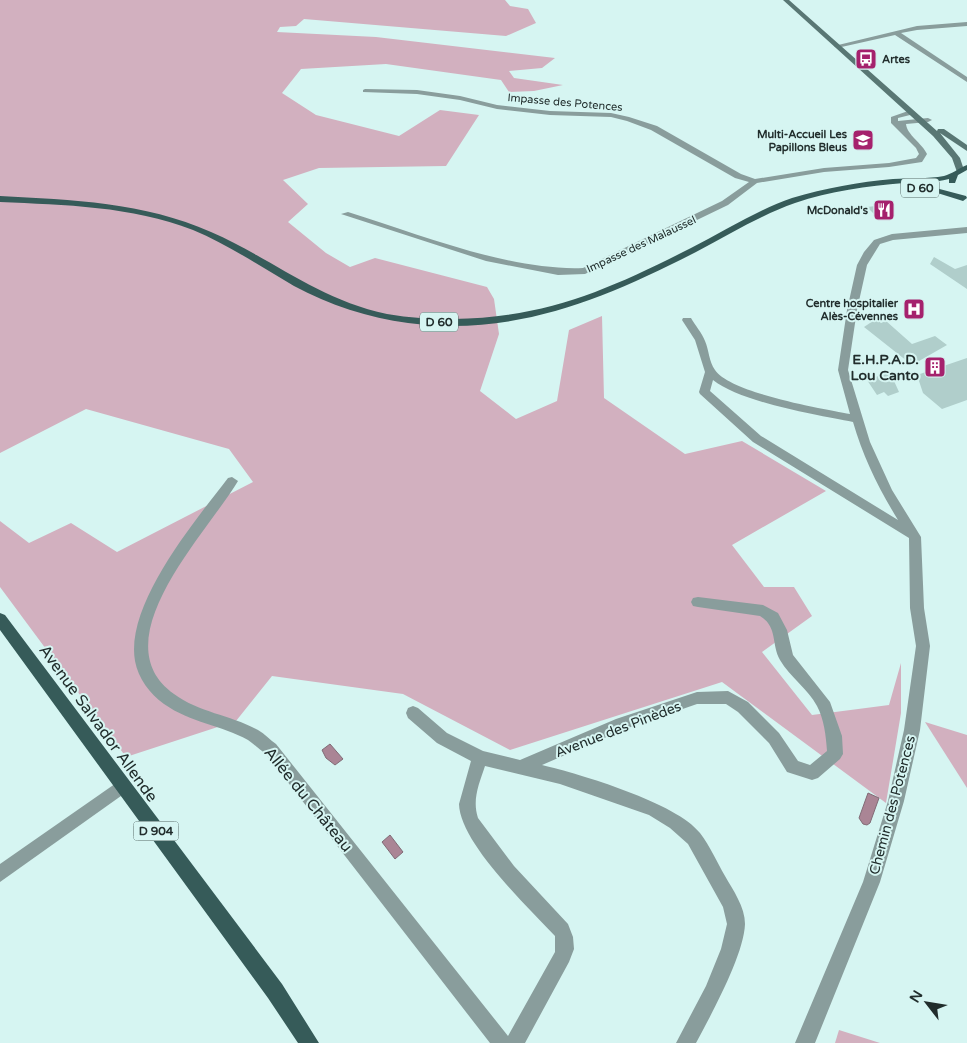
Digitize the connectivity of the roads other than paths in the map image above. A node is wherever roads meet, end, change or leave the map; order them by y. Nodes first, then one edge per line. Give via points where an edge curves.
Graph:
1 (786, 0) edge
2 (794, 0) edge
3 (967, 24) edge
4 (896, 34) junction
5 (838, 44) junction
6 (967, 80) edge
7 (365, 91) dead end
8 (911, 112) junction
9 (924, 120) junction
10 (903, 130) junction
11 (967, 149) edge
12 (960, 171) edge
13 (755, 181) junction
14 (876, 185) junction
15 (0, 199) edge
16 (965, 199) edge
17 (345, 214) dead end
18 (965, 229) edge
19 (687, 320) dead end
20 (710, 372) junction
21 (856, 419) junction
22 (232, 481) dead end
23 (915, 537) junction
24 (698, 602) dead end
25 (0, 620) edge
26 (413, 712) dead end
27 (480, 758) junction
28 (521, 767) junction
29 (122, 786) junction
30 (0, 874) edge
31 (309, 1043) edge
32 (502, 1043) edge
33 (515, 1043) edge
34 (686, 1043) edge
35 (805, 1043) edge

1 - 5 main road
2 - 5 main road
3 - 4 street via 917,28
4 - 5 street
4 - 6 street
5 - 8 main road
5 - 9 main road
7 - 13 street, Impasse des Potences via 417,92 550,114 611,115 629,119 654,128 738,176
8 - 9 main road
8 - 10 street via 895,117 894,121
9 - 10 street via 902,122
9 - 11 main road
9 - 12 main road via 956,158
10 - 13 street, Impasse des Potences via 920,146 924,154 919,160
12 - 14 main road, D 60 via 945,178
12 - 16 main road via 952,179 953,185
13 - 17 street, Impasse des Malaussel via 726,203 585,271 558,272 486,258
14 - 15 main road, D 60 via 840,188 791,202 583,301 541,314 444,322 374,313 319,294 232,246 173,220 120,208
14 - 16 main road, D 60 via 932,189
18 - 21 street, Chemin des Potences via 892,237 877,242 869,252 862,265 852,310 843,370
19 - 20 street via 700,340
20 - 21 street via 730,386 763,397
20 - 23 street via 704,392 757,439
21 - 23 street, Chemin des Potences via 886,491
22 - 32 street, Allée du Château via 156,591 142,632 144,668 152,684 170,700 193,714 253,736 271,750
23 - 35 street, Chemin des Potences via 917,608 923,646 907,754 871,882
24 - 28 street, Avenue des Pinèdes via 763,611 774,617 786,657 824,702 834,736 835,754 812,773 793,767 774,738 743,707 728,697 697,698 621,724
25 - 29 main road, Avenue Salvador Allende / D 904
26 - 27 street via 442,738
27 - 28 street
27 - 33 street via 468,801 470,819 490,850 562,930 565,942 563,956
28 - 34 street via 653,809 676,822 694,838 731,904 736,924 713,992
29 - 30 street
29 - 31 main road, Avenue Salvador Allende / D 904 via 275,991

